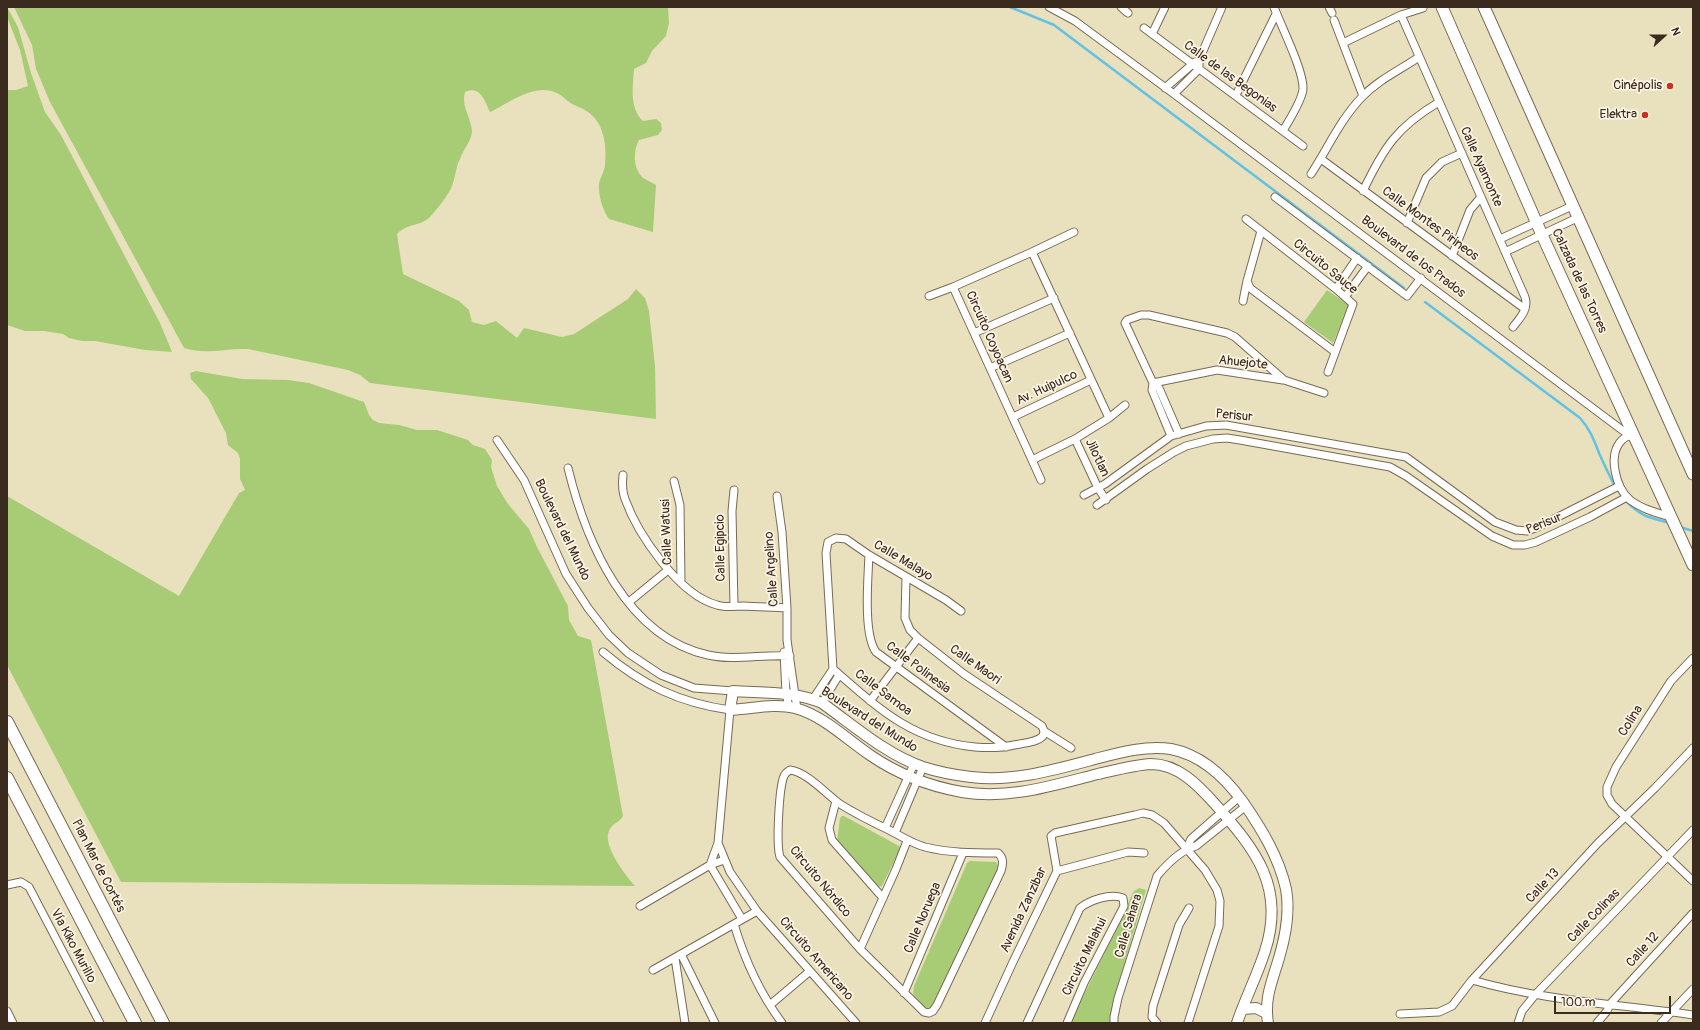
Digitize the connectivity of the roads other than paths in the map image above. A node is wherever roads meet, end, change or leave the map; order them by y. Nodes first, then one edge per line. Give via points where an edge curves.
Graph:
1 (1049, 7) edge
2 (1121, 7) edge
3 (1165, 7) edge
4 (1222, 7) edge
5 (1442, 7) edge
6 (1484, 7) edge
7 (1423, 8) edge
8 (1275, 10) edge
9 (1128, 13) dead end
10 (1332, 13) edge
11 (1401, 15) junction
12 (1144, 28) dead end
13 (1152, 34) junction
14 (1343, 43) junction
15 (1420, 58) junction
16 (1195, 62) junction
17 (1199, 69) junction
18 (1165, 88) junction
19 (1174, 94) junction
20 (1236, 95) junction
21 (1363, 96) junction
22 (1439, 102) junction
23 (1284, 131) junction
24 (1303, 146) dead end
25 (1462, 153) junction
26 (1321, 159) junction
27 (1311, 174) dead end
28 (1363, 190) junction
29 (1275, 197) dead end
30 (1481, 198) junction
31 (1572, 206) junction
32 (1577, 218) junction
33 (1246, 219) dead end
34 (1407, 223) junction
35 (1537, 223) junction
36 (1261, 231) junction
37 (1074, 232) dead end
38 (1542, 235) junction
39 (1500, 240) junction
40 (1032, 252) junction
41 (1505, 252) junction
42 (1452, 256) junction
43 (1357, 258) junction
44 (1368, 266) junction
45 (1421, 278) junction
46 (1247, 281) junction
47 (953, 286) junction
48 (1336, 288) junction
49 (929, 296) dead end
50 (1345, 297) junction
51 (1054, 298) junction
52 (1243, 301) dead end
53 (1525, 309) junction
54 (1513, 327) dead end
55 (974, 333) junction
56 (1070, 333) junction
57 (1335, 352) junction
58 (990, 368) junction
59 (1328, 372) dead end
60 (1091, 380) junction
61 (1284, 380) junction
62 (1153, 383) junction
63 (1324, 393) dead end
64 (1125, 406) dead end
65 (1013, 417) junction
66 (1109, 418) junction
67 (1179, 434) junction
68 (1171, 436) junction
69 (1633, 437) junction
70 (1075, 439) junction
71 (497, 440) dead end
72 (1384, 452) junction
73 (1032, 460) junction
74 (1381, 466) junction
75 (568, 468) dead end
76 (1693, 474) edge
77 (623, 475) dead end
78 (1041, 480) dead end
79 (674, 481) dead end
80 (1619, 486) junction
81 (1098, 488) junction
82 (734, 490) dead end
83 (1457, 494) junction
84 (1084, 495) dead end
85 (777, 496) dead end
86 (1627, 497) junction
87 (1106, 500) junction
88 (1097, 505) dead end
89 (1450, 506) junction
90 (1671, 517) junction
91 (868, 555) junction
92 (1693, 565) edge
93 (668, 570) junction
94 (906, 577) junction
95 (681, 583) junction
96 (629, 602) junction
97 (734, 606) junction
98 (787, 608) junction
99 (961, 611) dead end
100 (918, 638) junction
101 (604, 652) dead end
102 (787, 655) junction
103 (1693, 658) edge
104 (896, 666) junction
105 (833, 669) junction
106 (839, 675) junction
107 (734, 691) junction
108 (790, 694) junction
109 (817, 701) junction
110 (870, 701) junction
111 (793, 708) junction
112 (730, 710) junction
113 (7, 722) edge
114 (1044, 731) junction
115 (1006, 747) junction
116 (1071, 748) dead end
117 (1693, 748) edge
118 (1170, 749) junction
119 (918, 765) junction
120 (1168, 766) junction
121 (7, 778) edge
122 (912, 779) junction
123 (1240, 797) junction
124 (836, 801) junction
125 (1246, 806) junction
126 (1221, 812) junction
127 (1625, 817) junction
128 (1229, 821) junction
129 (885, 828) junction
130 (1202, 830) junction
131 (1693, 830) edge
132 (895, 833) junction
133 (1208, 837) junction
134 (907, 841) junction
135 (718, 843) junction
136 (1187, 848) junction
137 (963, 853) junction
138 (1144, 853) dead end
139 (1668, 856) junction
140 (724, 860) junction
141 (710, 865) junction
142 (1057, 871) junction
143 (1693, 881) edge
144 (7, 885) edge
145 (883, 898) junction
146 (640, 906) dead end
147 (1189, 908) dead end
148 (757, 911) junction
149 (1693, 913) edge
150 (742, 919) junction
151 (734, 924) junction
152 (860, 949) junction
153 (678, 956) junction
154 (653, 970) dead end
155 (810, 971) junction
156 (1472, 980) junction
157 (1693, 989) edge
158 (904, 993) junction
159 (1535, 995) junction
160 (1610, 1004) junction
161 (770, 1005) junction
162 (1243, 1009) junction
163 (7, 1011) edge
164 (1671, 1012) junction
165 (1400, 1014) dead end
166 (1693, 1015) edge
167 (1267, 1018) edge
168 (13, 1023) edge
169 (100, 1023) edge
170 (135, 1023) edge
171 (163, 1023) edge
172 (685, 1023) edge
173 (715, 1023) edge
174 (782, 1023) edge
175 (856, 1023) edge
176 (985, 1023) edge
177 (1027, 1023) edge
178 (1067, 1023) edge
179 (1114, 1023) edge
180 (1157, 1023) edge
181 (1188, 1023) edge
182 (1238, 1023) edge
183 (1518, 1023) edge
184 (1597, 1023) edge
185 (1661, 1023) edge

1 - 18 street, Boulevard de los Prados via 1075,22
2 - 9 street
3 - 13 street
4 - 16 street
5 - 35 main road, Calzada de las Torres
6 - 31 main road, Calzada de las Torres
7 - 11 street
8 - 20 street
8 - 23 street via 1299,70 1303,89
10 - 14 street
11 - 14 street
11 - 15 street, Calle Ayamonte
12 - 13 street, Calle de las Begonias
13 - 16 street, Calle de las Begonias
14 - 21 street
15 - 21 street via 1382,80
15 - 22 street, Calle Ayamonte
16 - 17 street
16 - 18 street
17 - 19 street
17 - 20 street, Calle de las Begonias
18 - 19 street, Boulevard de los Prados
19 - 45 street, Boulevard de los Prados
20 - 23 street, Calle de las Begonias
21 - 26 street via 1339,125
22 - 25 street, Calle Ayamonte
22 - 28 street via 1420,113 1389,142
23 - 24 street, Calle de las Begonias
25 - 30 street, Calle Ayamonte
25 - 34 street via 1442,162 1426,178
26 - 27 street
26 - 28 street, Calle Montes Pirineos
28 - 34 street, Calle Montes Pirineos
29 - 43 street
30 - 39 street, Calle Ayamonte
30 - 42 street via 1470,210
31 - 32 main road, Calzada de las Torres
31 - 35 street
32 - 38 street
32 - 76 main road, Calzada de las Torres
33 - 36 street, Circuito Sauce
34 - 42 street, Calle Montes Pirineos
35 - 38 main road, Calzada de las Torres
35 - 39 street
36 - 46 street
36 - 48 street, Circuito Sauce
37 - 40 street, Circuito Coyoacan
38 - 41 street
38 - 69 main road, Calzada de las Torres
39 - 41 street, Calle Ayamonte
40 - 47 street, Circuito Coyoacan
40 - 51 street
41 - 53 street, Calle Ayamonte via 1525,297
42 - 53 street, Calle Montes Pirineos
43 - 44 street
43 - 48 street
44 - 45 street via 1407,296
44 - 50 street
45 - 69 street, Boulevard de los Prados
46 - 52 street
46 - 57 street via 1250,288
47 - 49 street
47 - 55 street, Circuito Coyoacan
48 - 50 street, Circuito Sauce
50 - 57 street, Circuito Sauce via 1351,302 1352,307
51 - 55 street
51 - 56 street
53 - 54 street
55 - 58 street, Circuito Coyoacan
56 - 58 street
56 - 60 street
57 - 59 street, Circuito Sauce
58 - 65 street, Circuito Coyoacan
60 - 65 street, Av. Huipulco
60 - 66 street
61 - 62 street, Ahuejote via 1217,370
61 - 62 street via 1228,333 1141,315 1125,323
61 - 63 street
62 - 67 street via 1159,388
62 - 68 street via 1152,390
64 - 66 street
65 - 73 street, Circuito Coyoacan
66 - 70 street
67 - 68 street, Perisur
67 - 72 street, Perisur via 1206,426 1226,425
68 - 81 street, Perisur
69 - 80 street via 1619,444 1614,461
69 - 90 main road, Calzada de las Torres
70 - 73 street
70 - 81 street, Jilotlan
71 - 107 street, Boulevard del Mundo via 529,490 566,574 609,634 628,653 661,675 694,688
72 - 74 street
72 - 83 street, Perisur via 1406,457
73 - 78 street, Circuito Coyoacan
74 - 87 street, Perisur via 1240,440 1213,439 1174,452
74 - 89 street, Perisur via 1397,470
75 - 96 street via 574,495 590,538 602,562
77 - 93 street via 625,499 634,519
79 - 95 street, Calle Watusi via 680,505
80 - 83 street, Perisur via 1527,530 1516,530 1495,522
80 - 86 street
81 - 84 street, Perisur
81 - 87 street
82 - 97 street, Calle Egipcio
83 - 89 street
85 - 98 street, Calle Argelino
86 - 89 street, Perisur via 1551,536 1536,542 1513,545 1492,536
86 - 90 street via 1641,507
87 - 88 street, Perisur
90 - 92 main road, Calzada de las Torres
91 - 94 street, Calle Malayo
91 - 104 street, Calle Polinesia via 869,636 876,652
91 - 105 street, Calle Malayo via 846,540 836,538 826,547
93 - 95 street
93 - 96 street
94 - 99 street, Calle Malayo
94 - 100 street, Calle Maori via 905,618 910,630
95 - 97 street via 706,602 718,606
96 - 102 street via 657,631 691,651 733,658
97 - 98 street
98 - 102 street, Calle Argelino
100 - 104 street
100 - 114 street, Calle Maori via 964,674 1042,726
101 - 112 street, Boulevard del Mundo via 638,679 673,697
102 - 108 street, Calle Argelino
103 - 127 street, Colina via 1671,681 1616,767 1607,787 1607,795 1612,804
104 - 110 street
104 - 115 street, Calle Polinesia
105 - 106 street, Calle Samoa
105 - 109 street
106 - 109 street
106 - 110 street, Calle Samoa
107 - 108 street, Boulevard del Mundo
107 - 112 street
108 - 109 street, Boulevard del Mundo
108 - 111 street, Calle Argelino
109 - 119 street, Boulevard del Mundo via 888,750
110 - 115 street, Calle Samoa via 900,723 921,734 960,745
111 - 112 street, Boulevard del Mundo via 761,707
111 - 122 street, Boulevard del Mundo via 831,726 869,755
112 - 135 street
113 - 171 highway, Plan Mar de Cortés
114 - 115 street, Calle Samoa via 1041,738
114 - 116 street, Calle Maori
117 - 127 street, Calle 13
118 - 119 street, Boulevard del Mundo via 1139,750 1019,777 973,777 940,772
118 - 120 street
118 - 123 street, Boulevard del Mundo via 1192,756 1210,767
119 - 122 street
120 - 122 street, Boulevard del Mundo via 1133,766 1015,793 964,792
120 - 126 street, Boulevard del Mundo via 1190,779
121 - 170 highway
122 - 129 street
122 - 132 street
123 - 125 street, Boulevard del Mundo
123 - 126 street
124 - 129 street, Circuito Nórdico
124 - 145 street via 830,828 832,840
124 - 152 street, Circuito Nórdico via 797,771 786,772 780,806 778,849 784,862
125 - 128 street
125 - 167 street, Boulevard del Mundo via 1270,846 1286,891 1286,919 1282,946 1269,988
126 - 128 street, Boulevard del Mundo
126 - 130 street
127 - 139 street
127 - 156 street, Calle 13
128 - 133 street
128 - 162 street, Boulevard del Mundo via 1259,862 1269,886 1272,904 1266,949
129 - 132 street, Circuito Nórdico
130 - 133 street
130 - 136 street via 1191,839
131 - 139 street, Calle Colinas
132 - 134 street, Circuito Nórdico
133 - 136 street via 1196,846
134 - 137 street, Circuito Nórdico via 925,847
134 - 145 street
135 - 140 street, Circuito Americano
135 - 141 street
136 - 142 street, Avenida Zanzibar via 1158,818 1143,813 1135,814 1052,835
136 - 179 street, Calle Sahara via 1157,876 1118,998
136 - 181 street via 1217,890 1221,912 1219,926
137 - 158 street, Calle Noruega
137 - 158 street, Circuito Nórdico via 998,853 1002,860 1001,871 933,1011 924,1012
138 - 142 street via 1128,852
139 - 143 street
139 - 159 street, Calle Colinas
140 - 141 street
140 - 148 street, Circuito Americano via 734,880
141 - 146 street
141 - 150 street
142 - 176 street, Avenida Zanzibar
144 - 169 street, Vía Kiko Murillo via 22,882 29,887
145 - 152 street
147 - 180 street via 1179,925 1153,1006 1152,1016
148 - 150 street
148 - 155 street, Circuito Americano
149 - 160 street, Calle 12
150 - 151 street
151 - 153 street
151 - 161 street via 749,966
152 - 158 street, Circuito Nórdico
153 - 154 street
153 - 172 street
153 - 173 street
155 - 161 street
155 - 175 street, Circuito Americano
156 - 159 street
156 - 165 street, Calle 13 via 1447,1009 1439,1012
157 - 164 street
159 - 160 street
159 - 183 street, Calle Colinas via 1522,1011
160 - 164 street
160 - 184 street, Calle 12
161 - 174 street
162 - 167 street via 1256,1008
162 - 182 street, Boulevard del Mundo
163 - 168 street
164 - 166 street
164 - 185 street
177 - 178 street, Circuito Malahui via 1080,908 1096,899 1123,898 1124,906 1084,983

